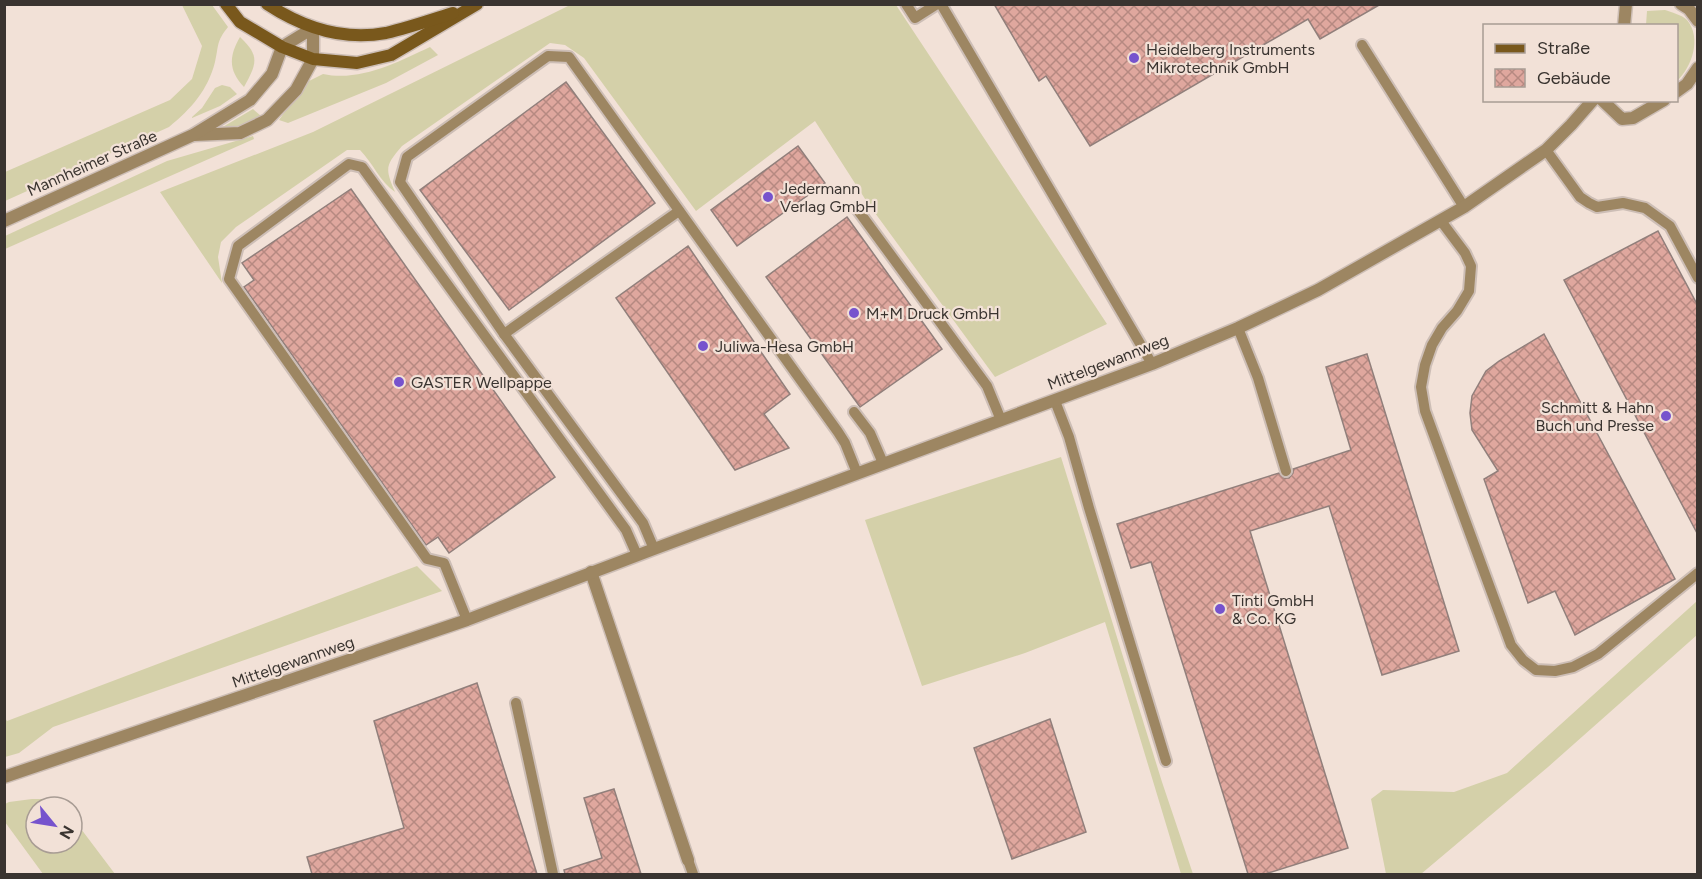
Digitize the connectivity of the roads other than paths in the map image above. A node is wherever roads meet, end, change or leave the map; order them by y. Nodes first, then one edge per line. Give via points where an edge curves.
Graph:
1 (226, 4) edge
2 (267, 4) edge
3 (906, 4) edge
4 (939, 4) edge
5 (1626, 4) edge
6 (1681, 4) edge
7 (474, 6) edge
8 (1698, 21) edge
9 (1624, 24) edge
10 (313, 28) junction
11 (1362, 45) dead end
12 (282, 47) junction
13 (313, 59) junction
14 (1698, 68) edge
15 (1678, 91) edge
16 (1591, 102) edge
17 (1604, 102) edge
18 (1661, 102) edge
19 (193, 135) junction
20 (1546, 150) junction
21 (1464, 207) junction
22 (857, 209) dead end
23 (679, 211) junction
24 (4, 221) edge
25 (1441, 221) junction
26 (1698, 278) edge
27 (1238, 328) junction
28 (504, 334) junction
29 (1152, 364) junction
30 (1054, 401) junction
31 (854, 412) dead end
32 (1001, 420) junction
33 (883, 464) junction
34 (1286, 471) dead end
35 (857, 473) junction
36 (654, 549) junction
37 (637, 555) junction
38 (591, 572) junction
39 (1698, 573) edge
40 (467, 620) junction
41 (516, 703) dead end
42 (1166, 761) dead end
43 (4, 777) edge
44 (688, 861) joint
45 (552, 874) edge
46 (693, 874) edge

1 - 12 main road via 240,22
2 - 10 main road
3 - 4 lane via 915,18
4 - 29 lane
5 - 9 street
6 - 8 street
7 - 10 main road via 386,33 350,35
7 - 13 main road via 391,55 357,63
10 - 12 street
10 - 13 street, Mannheimer Straße
11 - 21 lane
12 - 13 main road
12 - 19 street, Mannheimer Straße via 272,74 250,100
13 - 19 street, Mannheimer Straße via 296,90 267,120 240,134
14 - 15 street
16 - 20 street, Mittelgewannweg
17 - 18 street via 1622,119 1634,118
19 - 24 street, Mannheimer Straße
20 - 21 street, Mittelgewannweg
20 - 26 lane via 1580,197 1589,203 1597,207 1623,203 1645,208 1670,226
21 - 25 street, Mittelgewannweg
22 - 32 lane via 987,386
23 - 28 lane
23 - 28 lane via 569,57 548,56 406,157 400,182
23 - 35 lane via 838,432
25 - 27 street, Mittelgewannweg via 1318,290
25 - 39 lane via 1471,266 1469,291 1432,345 1421,387 1425,411 1511,645 1536,670 1574,667 1598,654
27 - 29 street, Mittelgewannweg
27 - 34 lane via 1258,378
28 - 36 lane via 643,524
29 - 30 street, Mittelgewannweg
30 - 32 street, Mittelgewannweg
30 - 42 lane via 1069,437
31 - 33 lane via 870,433
32 - 33 street, Mittelgewannweg
33 - 35 street, Mittelgewannweg
35 - 36 street, Mittelgewannweg
36 - 37 street, Mittelgewannweg
37 - 38 street, Mittelgewannweg
37 - 40 lane via 626,531 362,167 349,164 238,246 229,279 427,559 444,563
38 - 40 street, Mittelgewannweg
38 - 44 street
40 - 43 street, Mittelgewannweg
41 - 45 lane
44 - 46 lane

